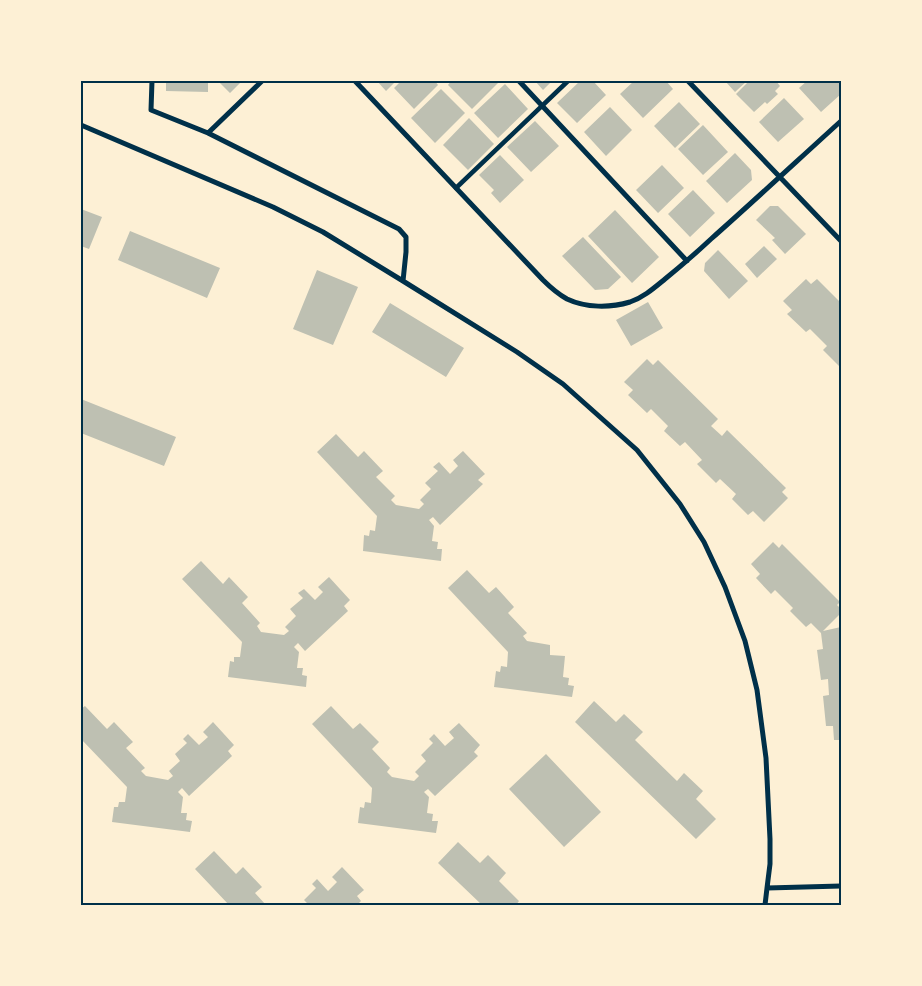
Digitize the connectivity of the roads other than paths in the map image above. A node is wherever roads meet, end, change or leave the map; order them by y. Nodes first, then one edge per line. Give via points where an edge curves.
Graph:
1 (152, 81) edge
2 (262, 81) edge
3 (355, 81) edge
4 (519, 81) edge
5 (568, 81) edge
6 (688, 81) edge
7 (542, 106) junction
8 (841, 121) edge
9 (81, 125) edge
10 (208, 133) junction
11 (779, 178) junction
12 (456, 188) junction
13 (841, 241) edge
14 (687, 261) junction
15 (403, 281) junction
16 (841, 886) edge
17 (767, 888) junction
18 (765, 905) edge

1 - 10 street via 151,110
2 - 10 street
3 - 12 street
4 - 7 street
5 - 7 street
6 - 11 street
7 - 12 street
7 - 14 street
8 - 11 street
9 - 15 street via 273,207 323,232
10 - 15 street via 399,229 406,237
11 - 13 street
11 - 14 street
12 - 14 street via 554,291 582,304 613,305 639,298
15 - 17 street via 563,384 637,450 680,504 704,542 725,586 745,641 757,690 766,758 770,839
16 - 17 street
17 - 18 street

